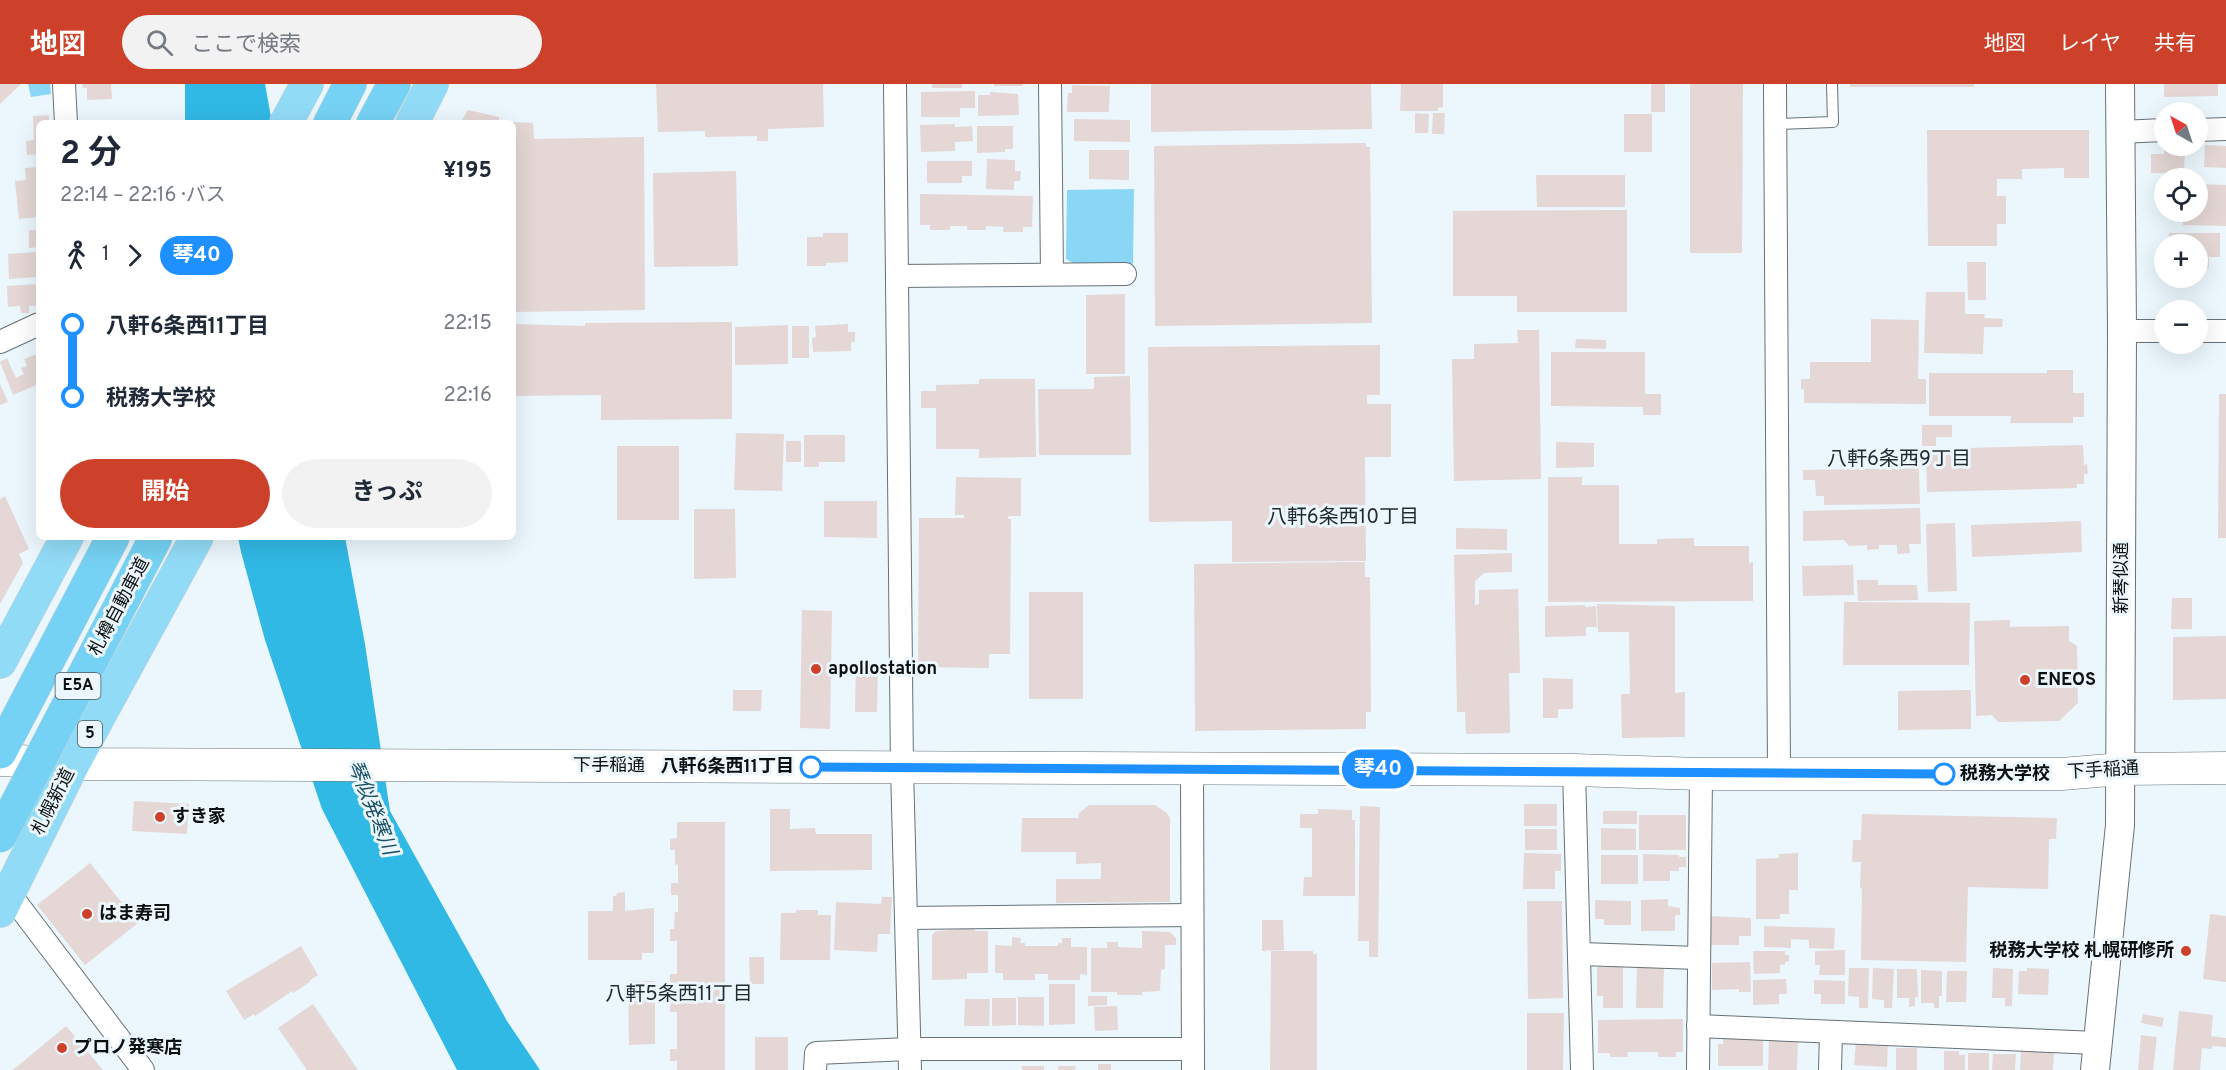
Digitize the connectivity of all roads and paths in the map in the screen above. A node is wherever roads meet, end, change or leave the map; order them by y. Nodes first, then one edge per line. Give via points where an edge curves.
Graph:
1 (64, 84) edge
2 (307, 84) edge
3 (350, 84) edge
4 (393, 84) edge
5 (432, 84) edge
6 (895, 84) edge
7 (1050, 84) edge
8 (1775, 84) edge
9 (1832, 84) edge
10 (2120, 84) edge
11 (66, 120) edge
12 (288, 120) edge
13 (332, 120) edge
14 (375, 120) edge
15 (414, 120) edge
16 (1775, 124) junction
17 (2226, 129) edge
18 (2154, 130) edge
19 (2208, 130) edge
20 (2120, 132) junction
21 (1052, 274) junction
22 (1125, 274) dead end
23 (897, 276) junction
24 (36, 325) edge
25 (2122, 331) junction
26 (2154, 331) edge
27 (2208, 331) edge
28 (2226, 331) edge
29 (0, 342) edge
30 (65, 540) edge
31 (111, 540) edge
32 (154, 540) edge
33 (191, 548) edge
34 (0, 662) edge
35 (0, 752) edge
36 (0, 760) edge
37 (73, 764) junction
38 (903, 768) junction
39 (1192, 768) junction
40 (2226, 768) edge
41 (2121, 769) junction
42 (1574, 770) junction
43 (1779, 773) junction
44 (1701, 774) junction
45 (0, 836) edge
46 (4, 902) edge
47 (1192, 915) junction
48 (906, 918) junction
49 (1581, 954) junction
50 (1698, 958) junction
51 (1698, 1026) junction
52 (1831, 1032) junction
53 (2096, 1057) edge
54 (1193, 1059) edge
55 (909, 1060) edge
56 (143, 1070) edge
57 (816, 1070) edge
58 (1582, 1070) edge
59 (1698, 1070) edge
60 (1830, 1070) edge

1 - 11 street
2 - 12 highway
3 - 13 highway
4 - 14 highway
5 - 15 highway
6 - 23 street
7 - 21 street
8 - 16 street
9 - 16 lane via 1833,122
10 - 20 street, 新琴似通
16 - 43 street
17 - 19 street
18 - 20 street
20 - 25 street, 新琴似通
21 - 22 street
21 - 23 street
23 - 38 street
24 - 29 street
25 - 26 street
25 - 41 street, 新琴似通
27 - 28 street
30 - 34 highway
31 - 35 highway, E5A
32 - 45 highway, 札樽自動車道 / E5A, bridge
33 - 37 highway, 札幌新道 / 5
36 - 37 main road, 下手稲通
37 - 38 main road, 下手稲通
37 - 46 highway, 札幌新道 / 5
38 - 39 main road, 下手稲通
38 - 48 street
39 - 42 main road, 下手稲通
39 - 47 street
40 - 41 main road, 下手稲通
41 - 43 main road, 下手稲通 via 2062,774
41 - 53 street, 新琴似通 via 2120,825
42 - 44 main road, 下手稲通
42 - 49 street
43 - 44 main road, 下手稲通
44 - 50 street
46 - 56 street
47 - 48 street
47 - 54 street
48 - 55 street
49 - 50 street
49 - 58 street
50 - 51 street
51 - 52 street
51 - 59 street
52 - 53 street
52 - 60 street
54 - 55 street
55 - 57 street via 816,1053

